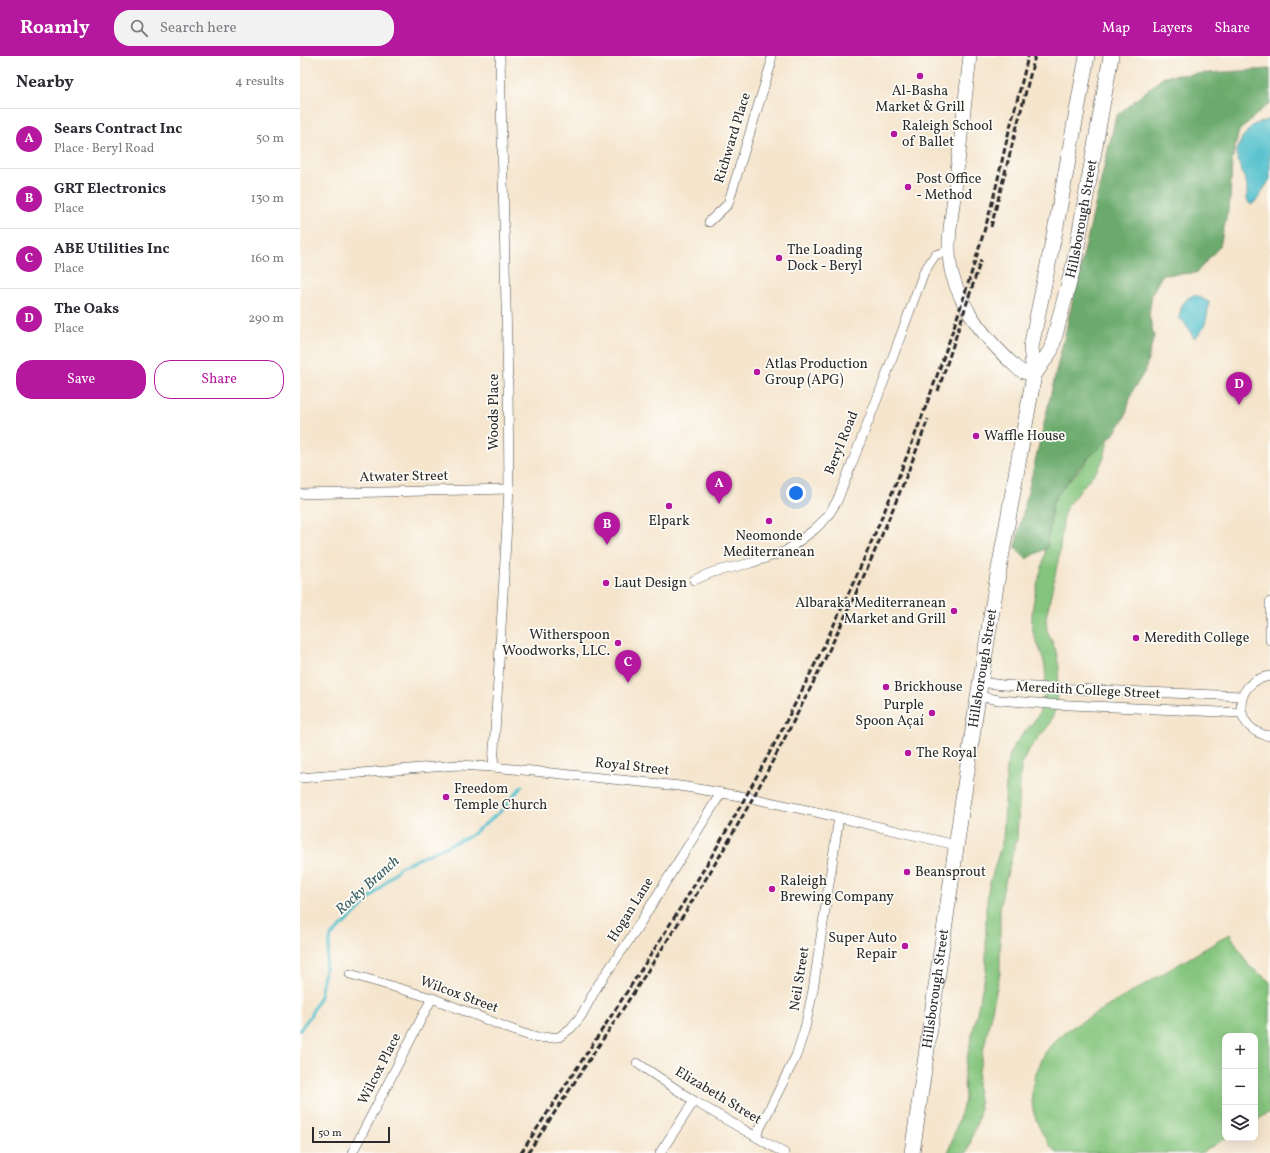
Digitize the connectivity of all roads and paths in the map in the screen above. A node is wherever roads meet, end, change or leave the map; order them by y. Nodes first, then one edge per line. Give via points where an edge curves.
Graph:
1 (500, 56) edge
2 (770, 56) edge
3 (970, 56) edge
4 (1087, 56) edge
5 (1111, 56) edge
6 (709, 222) dead end
7 (949, 252) junction
8 (1034, 375) junction
9 (508, 489) junction
10 (300, 494) edge
11 (694, 580) dead end
12 (1270, 602) edge
13 (1270, 640) edge
14 (1270, 676) edge
15 (979, 689) junction
16 (1198, 694) junction
17 (1242, 696) junction
18 (1198, 710) junction
19 (1242, 713) junction
20 (1270, 736) edge
21 (493, 767) junction
22 (300, 778) edge
23 (721, 792) junction
24 (839, 817) junction
25 (956, 845) junction
26 (350, 974) dead end
27 (432, 998) junction
28 (559, 1037) joint
29 (637, 1063) dead end
30 (694, 1101) junction
31 (756, 1136) junction
32 (352, 1153) edge
33 (660, 1153) edge
34 (784, 1153) edge
35 (912, 1153) edge

1 - 9 street, Woods Place
2 - 6 street, Richward Place via 770,64 728,204
3 - 7 street
4 - 8 main road, Hillsborough Street via 1031,347
5 - 8 main road, Hillsborough Street via 1067,293 1051,350
7 - 8 street via 956,286 974,322 1017,368
7 - 11 street, Beryl Road via 935,255 924,272 846,479 827,517 786,551
8 - 15 main road, Hillsborough Street
9 - 10 street, Atwater Street
9 - 21 street, Woods Place
12 - 13 street
14 - 17 street via 1254,681
15 - 16 street, Meredith College Street via 1003,685
15 - 18 street, Meredith College Street via 999,700
15 - 25 main road, Hillsborough Street
16 - 17 street, Meredith College Street
16 - 18 street
17 - 19 street
18 - 19 street, Meredith College Street
19 - 20 street via 1245,722 1252,729
21 - 22 street, Royal Street via 458,766
21 - 23 street, Royal Street
23 - 24 street, Royal Street
23 - 28 street, Hogan Lane via 632,936 598,985 582,1016
24 - 25 street, Royal Street
24 - 31 street, Neil Street via 805,1028 796,1056
25 - 35 main road, Hillsborough Street
26 - 27 street, Wilcox Street
27 - 28 street, Wilcox Street via 537,1038
27 - 32 street, Wilcox Place
29 - 30 street, Elizabeth Street
30 - 31 street, Elizabeth Street
30 - 33 street
31 - 34 street, Elizabeth Street

